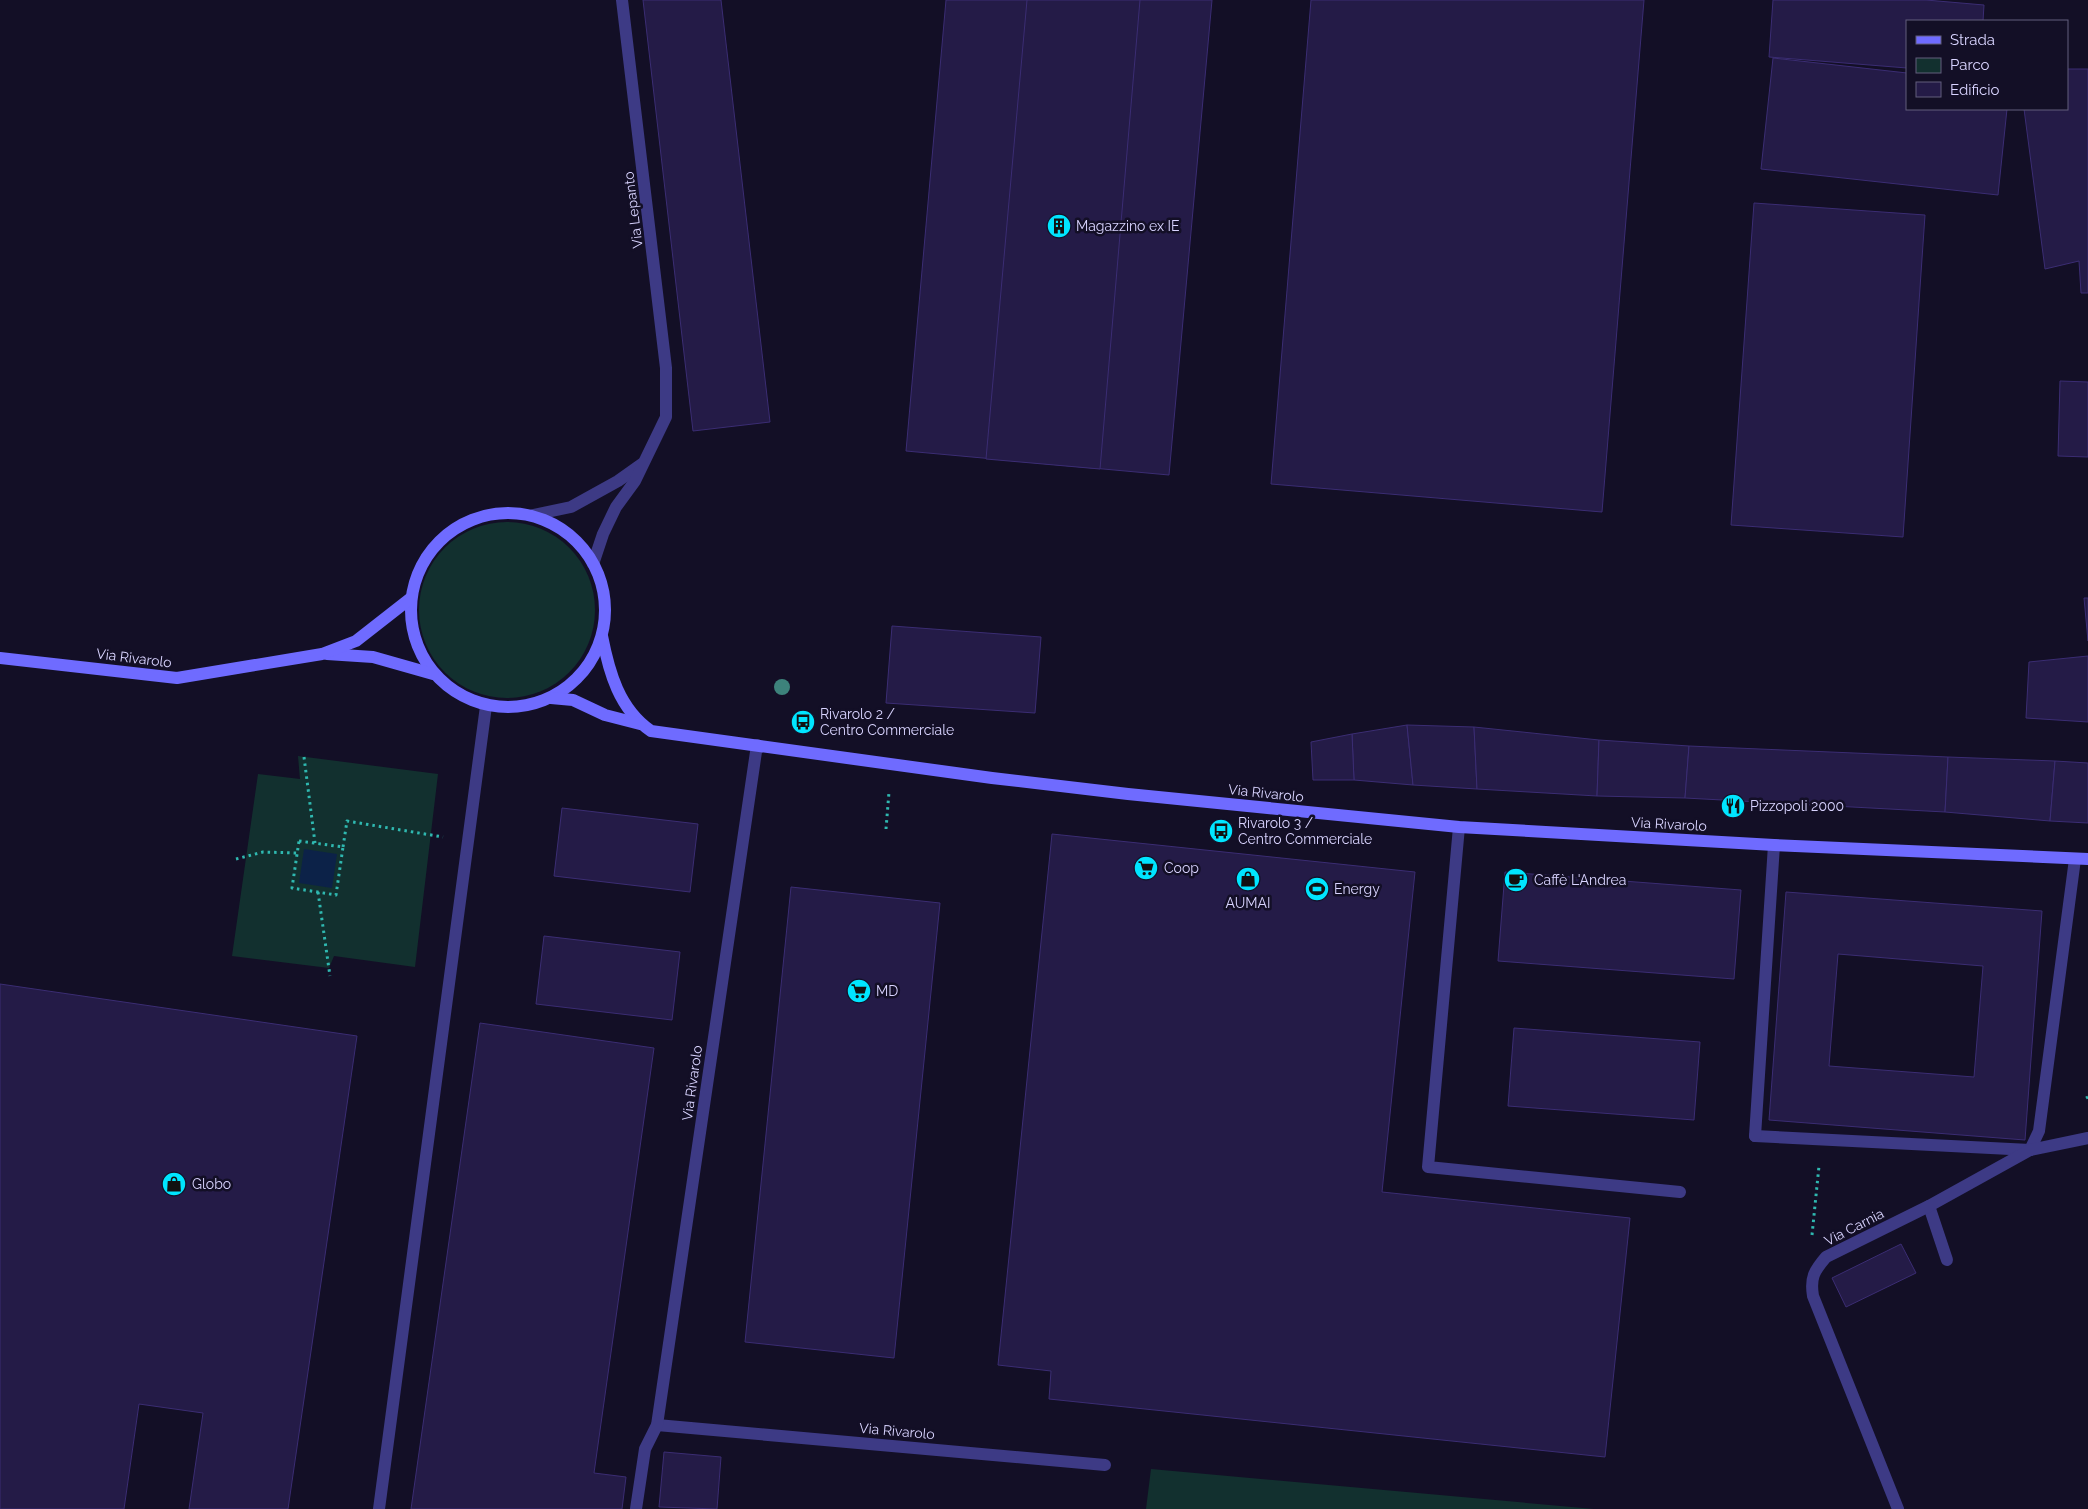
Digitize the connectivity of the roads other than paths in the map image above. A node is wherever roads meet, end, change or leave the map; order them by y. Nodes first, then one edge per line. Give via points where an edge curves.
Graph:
1 (622, 0) edge
2 (644, 462) junction
3 (533, 515) junction
4 (593, 564) junction
5 (411, 598) junction
6 (602, 636) junction
7 (322, 654) junction
8 (0, 658) edge
9 (433, 674) junction
10 (551, 698) junction
11 (486, 706) junction
12 (640, 724) junction
13 (757, 745) junction
14 (1459, 827) junction
15 (1774, 845) junction
16 (2075, 859) junction
17 (2088, 859) edge
18 (2088, 1138) edge
19 (2030, 1150) junction
20 (1680, 1192) dead end
21 (1929, 1206) junction
22 (1947, 1260) dead end
23 (657, 1425) junction
24 (1105, 1465) dead end
25 (379, 1509) edge
26 (636, 1509) edge
27 (1898, 1509) edge

1 - 2 street, Via Lepanto via 664,348 666,418
2 - 3 street via 618,481 571,507
2 - 4 street via 616,507
3 - 4 main road, Via Rivarolo via 558,526 578,542
3 - 5 main road, Via Rivarolo via 497,513 453,528 432,547 418,571
4 - 6 main road, Via Rivarolo via 602,587 605,611
5 - 7 main road, Via Rivarolo via 356,641
5 - 9 main road, Via Rivarolo via 411,625 419,651
6 - 10 main road, Via Rivarolo via 591,661 579,676
6 - 12 main road, Via Rivarolo via 609,673
7 - 8 main road, Via Rivarolo via 177,678
7 - 9 main road, Via Rivarolo via 373,657
9 - 11 main road, Via Rivarolo via 448,688
10 - 11 main road, Via Rivarolo via 530,706
10 - 12 main road, Via Rivarolo via 573,700 605,715
11 - 25 street
12 - 13 main road, Via Rivarolo via 651,731
13 - 14 main road, Via Rivarolo via 1069,787
13 - 23 street, Via Rivarolo
14 - 15 main road, Via Rivarolo
14 - 20 street via 1428,1167
15 - 16 main road, Via Rivarolo
15 - 19 street via 1755,1136
16 - 17 main road, Via Rivarolo
16 - 19 street via 2039,1131
18 - 19 street, Via Carnia
19 - 21 street, Via Carnia
21 - 22 street
21 - 27 street, Via Carnia via 1826,1257 1811,1282 1813,1296
23 - 24 street, Via Rivarolo
23 - 26 street, Via Rivarolo via 645,1449

